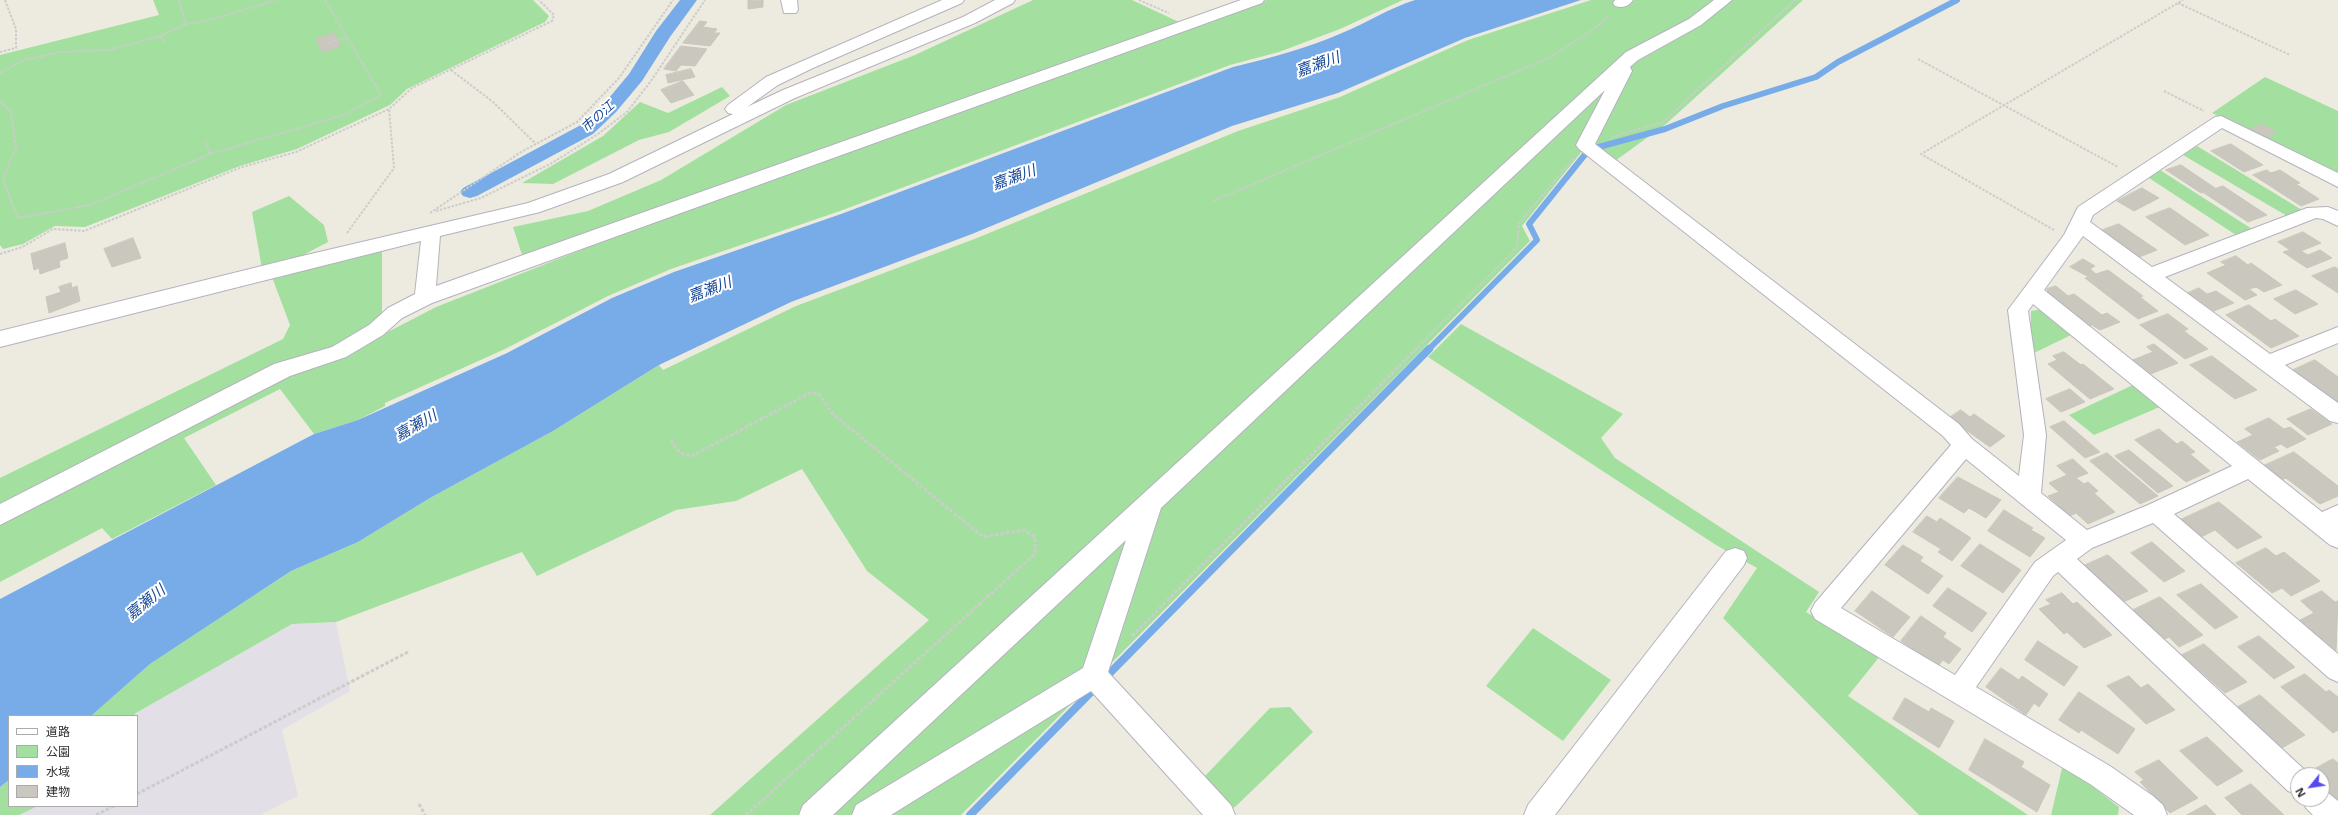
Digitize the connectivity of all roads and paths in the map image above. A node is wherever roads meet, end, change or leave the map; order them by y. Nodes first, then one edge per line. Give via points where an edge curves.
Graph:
1 (5, 0) edge
2 (179, 0) edge
3 (276, 0) edge
4 (325, 0) edge
5 (539, 0) edge
6 (673, 0) edge
7 (705, 0) edge
8 (956, 0) edge
9 (1007, 0) edge
10 (1139, 0) edge
11 (1256, 0) edge
12 (1724, 0) edge
13 (1795, 0) edge
14 (2183, 0) edge
15 (1623, 1) edge
16 (2178, 3) junction
17 (1195, 22) junction
18 (186, 24) junction
19 (162, 36) junction
20 (347, 37) junction
21 (164, 42) dead end
22 (328, 43) dead end
23 (0, 52) edge
24 (2290, 55) dead end
25 (1632, 56) junction
26 (1918, 59) dead end
27 (451, 69) junction
28 (0, 73) edge
29 (2164, 91) dead end
30 (0, 101) edge
31 (2004, 106) junction
32 (389, 109) junction
33 (2221, 122) junction
34 (694, 138) junction
35 (205, 141) dead end
36 (536, 144) junction
37 (1585, 145) junction
38 (210, 154) junction
39 (2136, 176) junction
40 (2338, 181) edge
41 (1213, 201) dead end
42 (432, 212) junction
43 (2335, 213) edge
44 (429, 225) junction
45 (2076, 230) junction
46 (346, 234) dead end
47 (0, 254) edge
48 (2150, 275) junction
49 (2032, 292) junction
50 (425, 298) junction
51 (2338, 335) edge
52 (0, 339) edge
53 (2269, 363) junction
54 (2338, 415) edge
55 (671, 440) dead end
56 (1964, 445) junction
57 (2250, 468) junction
58 (2029, 495) junction
59 (1150, 503) junction
60 (2156, 512) junction
61 (0, 515) edge
62 (2329, 519) edge
63 (2338, 538) edge
64 (2084, 541) junction
65 (1735, 558) dead end
66 (2060, 559) junction
67 (1127, 641) dead end
68 (408, 652) dead end
69 (2338, 670) edge
70 (1099, 682) junction
71 (1959, 690) junction
72 (2290, 775) edge
73 (138, 793) edge
74 (419, 804) dead end
75 (112, 807) edge
76 (2324, 807) edge
77 (2146, 812) edge
78 (96, 815) edge
79 (425, 815) edge
80 (746, 815) edge
81 (813, 815) edge
82 (866, 815) edge
83 (1221, 815) edge
84 (1538, 815) edge
85 (2333, 815) edge

1 - 23 path via 16,30 16,48
2 - 18 path
3 - 18 path via 206,21
4 - 20 path
5 - 27 path via 554,15 552,21
6 - 36 path via 619,78 577,122
7 - 42 path via 651,81 626,112 598,134 552,163 481,198
8 - 34 street via 772,81
9 - 34 street via 969,20 789,94
10 - 17 path
11 - 17 street
12 - 25 street via 1695,22
13 - 37 path via 1663,122
14 - 16 path
15 - 41 path via 1598,26 1551,57
16 - 24 path
16 - 31 path
17 - 50 street
18 - 19 path
19 - 21 path
19 - 28 path via 108,50 61,52 24,60
20 - 22 path
20 - 38 path via 381,95 344,115
25 - 37 street
25 - 59 street
26 - 31 path
27 - 32 path via 412,88
27 - 36 path via 493,102
29 - 33 path
30 - 38 path via 11,112 16,148 3,179 18,218 90,205
31 - 39 path
31 - 45 path via 1921,154 2046,227
32 - 46 path via 394,168
32 - 47 path via 296,152 242,167 84,231 53,229 22,247
33 - 39 street
33 - 40 street
34 - 44 street via 616,178 540,206
35 - 38 path
36 - 42 path
37 - 56 street via 1951,430
37 - 67 path via 1519,223 1517,248
39 - 45 street via 2086,211
42 - 44 path
43 - 48 street via 2314,212
44 - 50 street
44 - 52 street via 291,266
45 - 48 street
45 - 49 street
48 - 53 street
49 - 57 street
49 - 58 street via 2018,310 2035,435
50 - 61 street via 395,314 376,330 339,352 282,370
51 - 53 street
53 - 54 street
55 - 80 path via 680,453 692,456 810,393 819,394 833,414 983,536 1024,530 1035,537 1035,554
56 - 58 street
56 - 71 street via 1824,611
57 - 60 street
57 - 62 street
58 - 64 street
59 - 70 street
59 - 81 street
60 - 64 street
60 - 69 street
62 - 63 street
64 - 66 street
65 - 84 street
66 - 71 street via 2044,569
66 - 72 street
68 - 73 path
70 - 82 street
70 - 83 street
71 - 77 street via 2100,774
74 - 79 path
75 - 78 path
76 - 85 street

